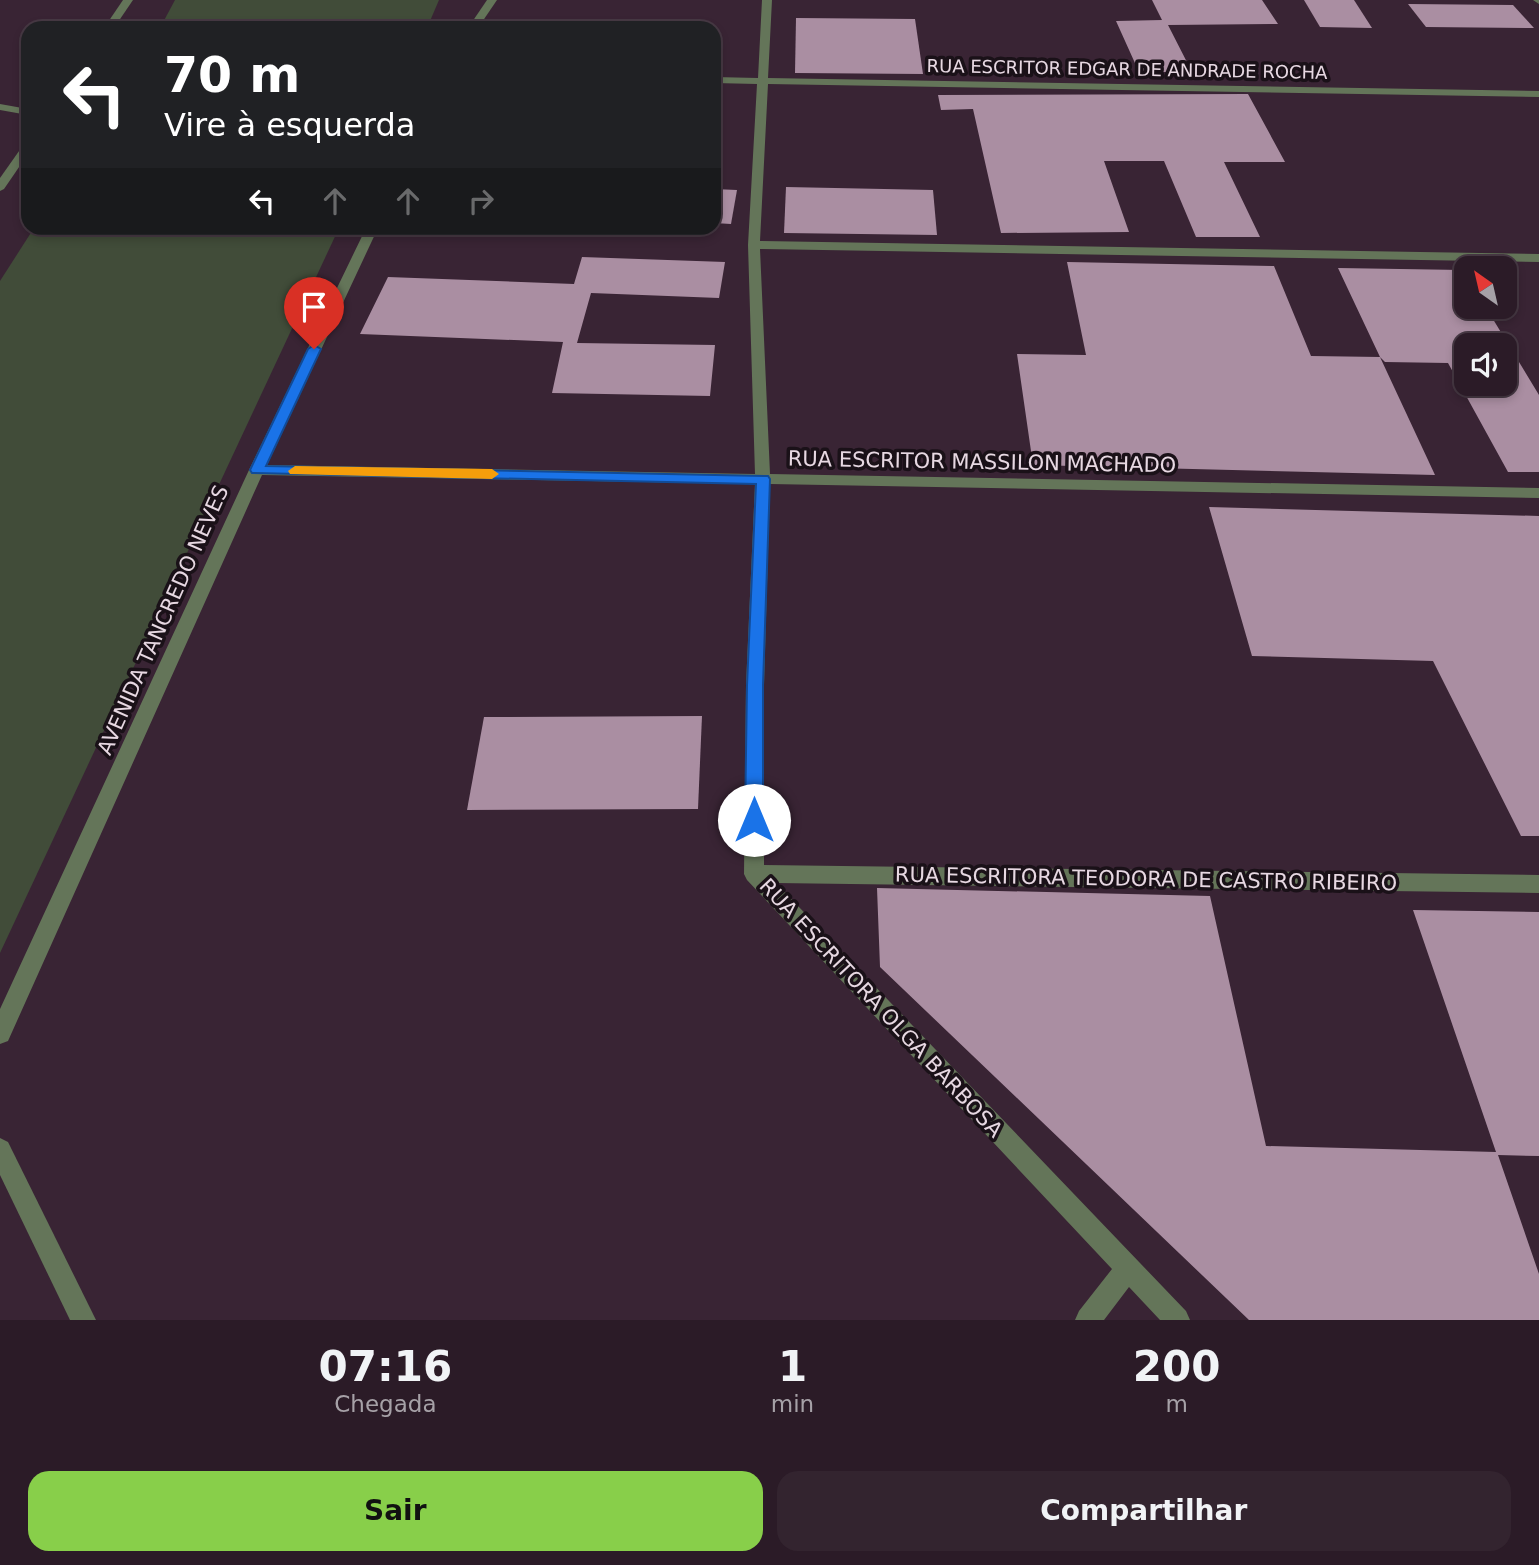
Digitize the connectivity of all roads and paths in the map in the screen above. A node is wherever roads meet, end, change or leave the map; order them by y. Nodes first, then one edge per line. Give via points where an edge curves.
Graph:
1 (128, 0) edge
2 (492, 0) edge
3 (767, 0) edge
4 (113, 21) edge
5 (478, 21) edge
6 (721, 80) edge
7 (764, 80) junction
8 (1539, 94) edge
9 (0, 107) edge
10 (21, 110) edge
11 (21, 156) edge
12 (0, 187) edge
13 (369, 235) edge
14 (754, 245) junction
15 (1539, 258) edge
16 (257, 470) junction
17 (763, 479) junction
18 (1539, 493) edge
19 (754, 874) junction
20 (1539, 884) edge
21 (0, 1033) edge
22 (0, 1150) edge
23 (1127, 1269) junction
24 (83, 1320) edge
25 (1088, 1320) edge
26 (1177, 1320) edge

1 - 4 street
2 - 5 street
3 - 7 street, RUA ESCRITORA OLGA BARBOSA
6 - 7 street, RUA ESCRITOR EDGAR DE ANDRADE ROCHA
7 - 8 street, RUA ESCRITOR EDGAR DE ANDRADE ROCHA
7 - 14 street, RUA ESCRITORA OLGA BARBOSA
9 - 10 street
11 - 12 street
13 - 16 street, AVENIDA TANCREDO NEVES
14 - 15 street
14 - 17 street, RUA ESCRITORA OLGA BARBOSA
16 - 17 street, RUA ESCRITOR MASSILON MACHADO
16 - 21 street, AVENIDA TANCREDO NEVES
17 - 18 street, RUA ESCRITOR MASSILON MACHADO
17 - 19 street, RUA ESCRITORA OLGA BARBOSA
19 - 20 street, RUA ESCRITORA TEODORA DE CASTRO RIBEIRO
19 - 23 street, RUA ESCRITORA OLGA BARBOSA
22 - 24 street
23 - 25 street
23 - 26 street, RUA ESCRITORA OLGA BARBOSA

